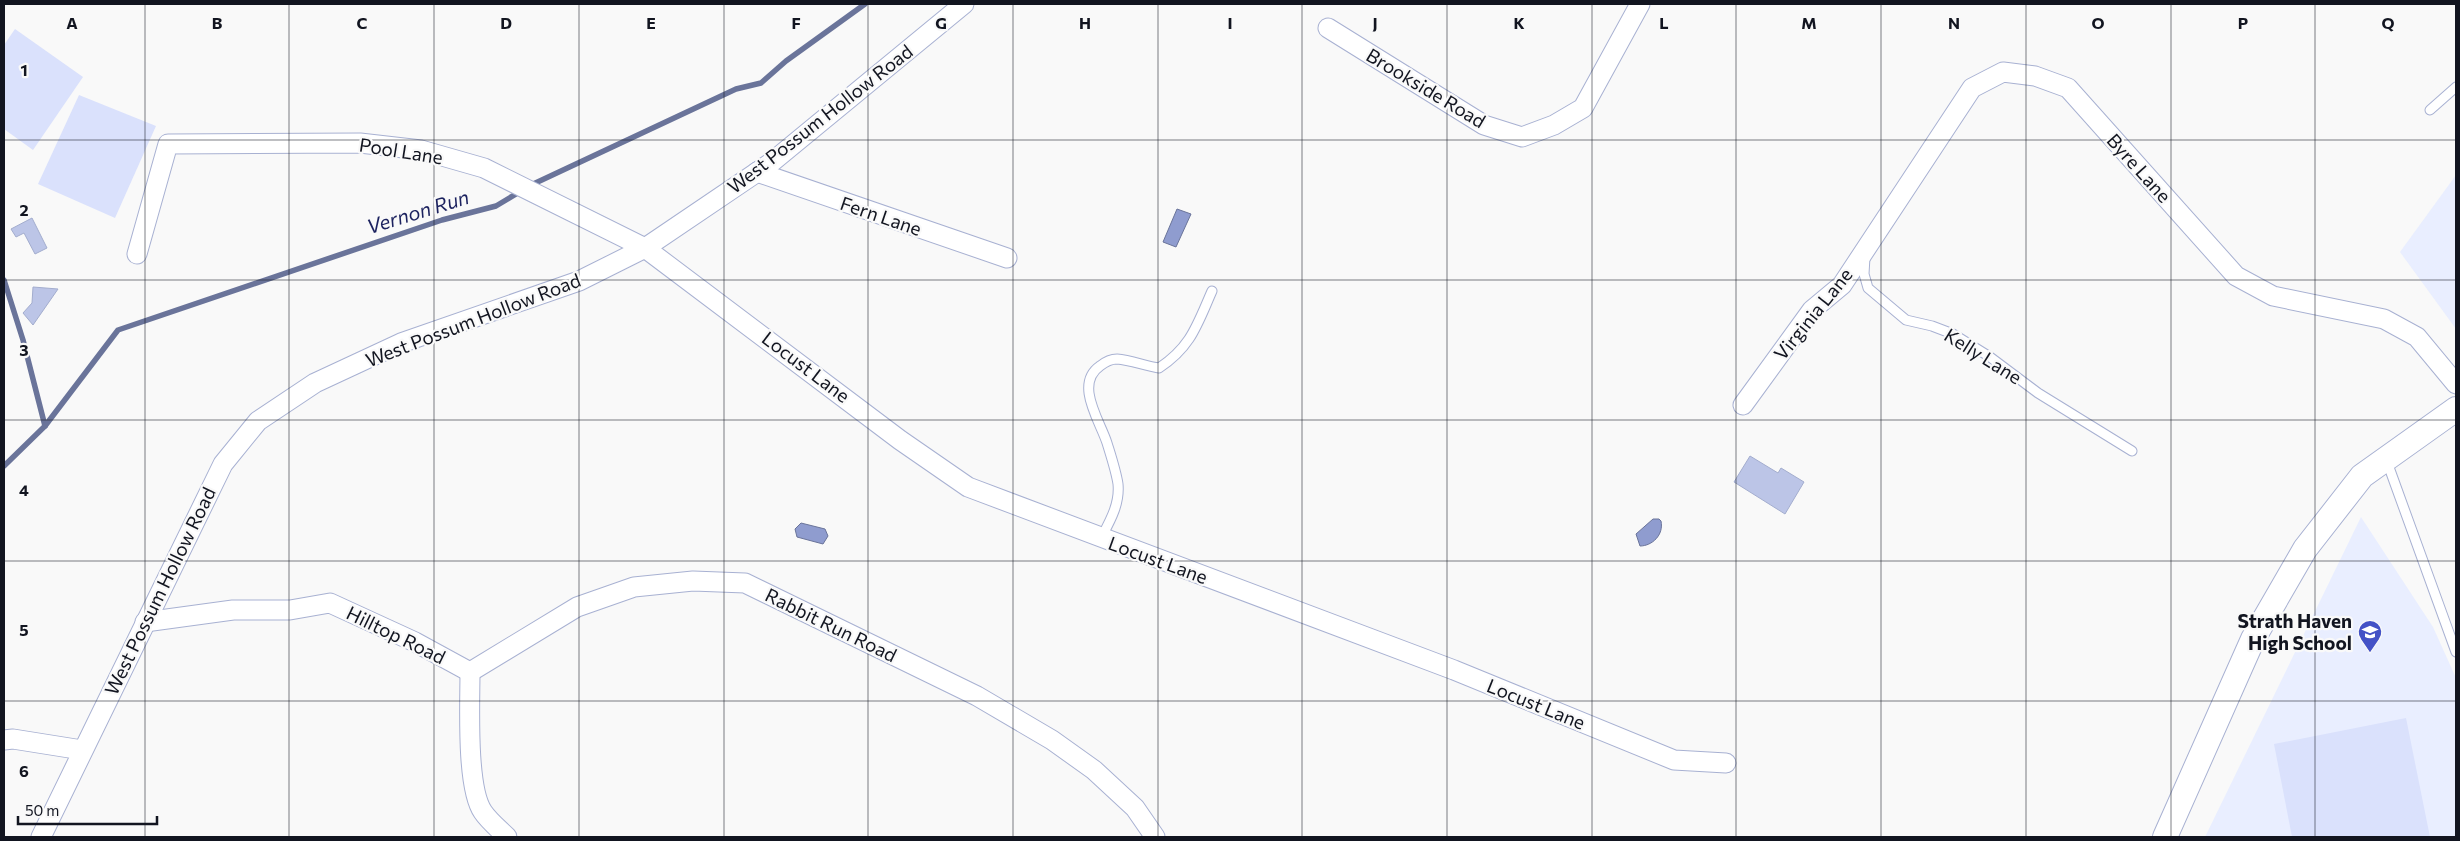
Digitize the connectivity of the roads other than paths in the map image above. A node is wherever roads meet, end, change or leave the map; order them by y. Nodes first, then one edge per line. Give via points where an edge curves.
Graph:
1 (964, 4) edge
2 (1640, 4) edge
3 (1328, 28) dead end
4 (2456, 87) edge
5 (2430, 110) dead end
6 (757, 172) junction
7 (1865, 247) junction
8 (645, 248) junction
9 (137, 254) dead end
10 (1007, 258) dead end
11 (1212, 291) dead end
12 (2456, 384) edge
13 (1743, 405) dead end
14 (2456, 409) edge
15 (2132, 451) dead end
16 (2386, 459) junction
17 (1100, 538) junction
18 (145, 622) junction
19 (2456, 652) edge
20 (470, 672) junction
21 (4, 740) edge
22 (82, 750) junction
23 (1726, 763) dead end
24 (41, 837) edge
25 (506, 837) edge
26 (1155, 837) edge
27 (2165, 837) edge

1 - 6 street, West Possum Hollow Road
2 - 3 street, Brookside Road via 1582,108 1554,125 1522,137 1484,125
4 - 5 lane
6 - 8 street, West Possum Hollow Road
6 - 10 street, Fern Lane
7 - 12 street, Byre Lane via 1972,88 2003,72 2035,76 2068,88 2236,276 2272,296 2384,319 2417,337
7 - 13 street, Virginia Lane via 1842,285 1812,310
7 - 15 lane, Kelly Lane via 1864,274 1868,288 1906,320 1953,334 2038,393
8 - 9 street, Pool Lane via 484,168 421,150 360,143 168,144
8 - 17 street, Locust Lane via 968,488
8 - 18 street, West Possum Hollow Road via 579,281 401,343 315,383 258,422 223,464
11 - 17 lane via 1188,343 1174,358 1159,368 1117,359 1094,370 1089,378 1088,391 1107,442 1118,485 1117,505
14 - 16 street
16 - 19 lane
16 - 27 street via 2362,476 2305,549 2253,639
17 - 23 street, Locust Lane via 1454,670 1674,760
18 - 20 street, Hilltop Road via 233,610 290,610 330,603 415,642
18 - 22 street, West Possum Hollow Road
20 - 25 street via 474,785 482,811
20 - 26 street, Rabbit Run Road via 577,607 634,587 693,581 745,583 977,696 1052,740 1094,770 1135,808
21 - 22 street
22 - 24 street, West Possum Hollow Road

